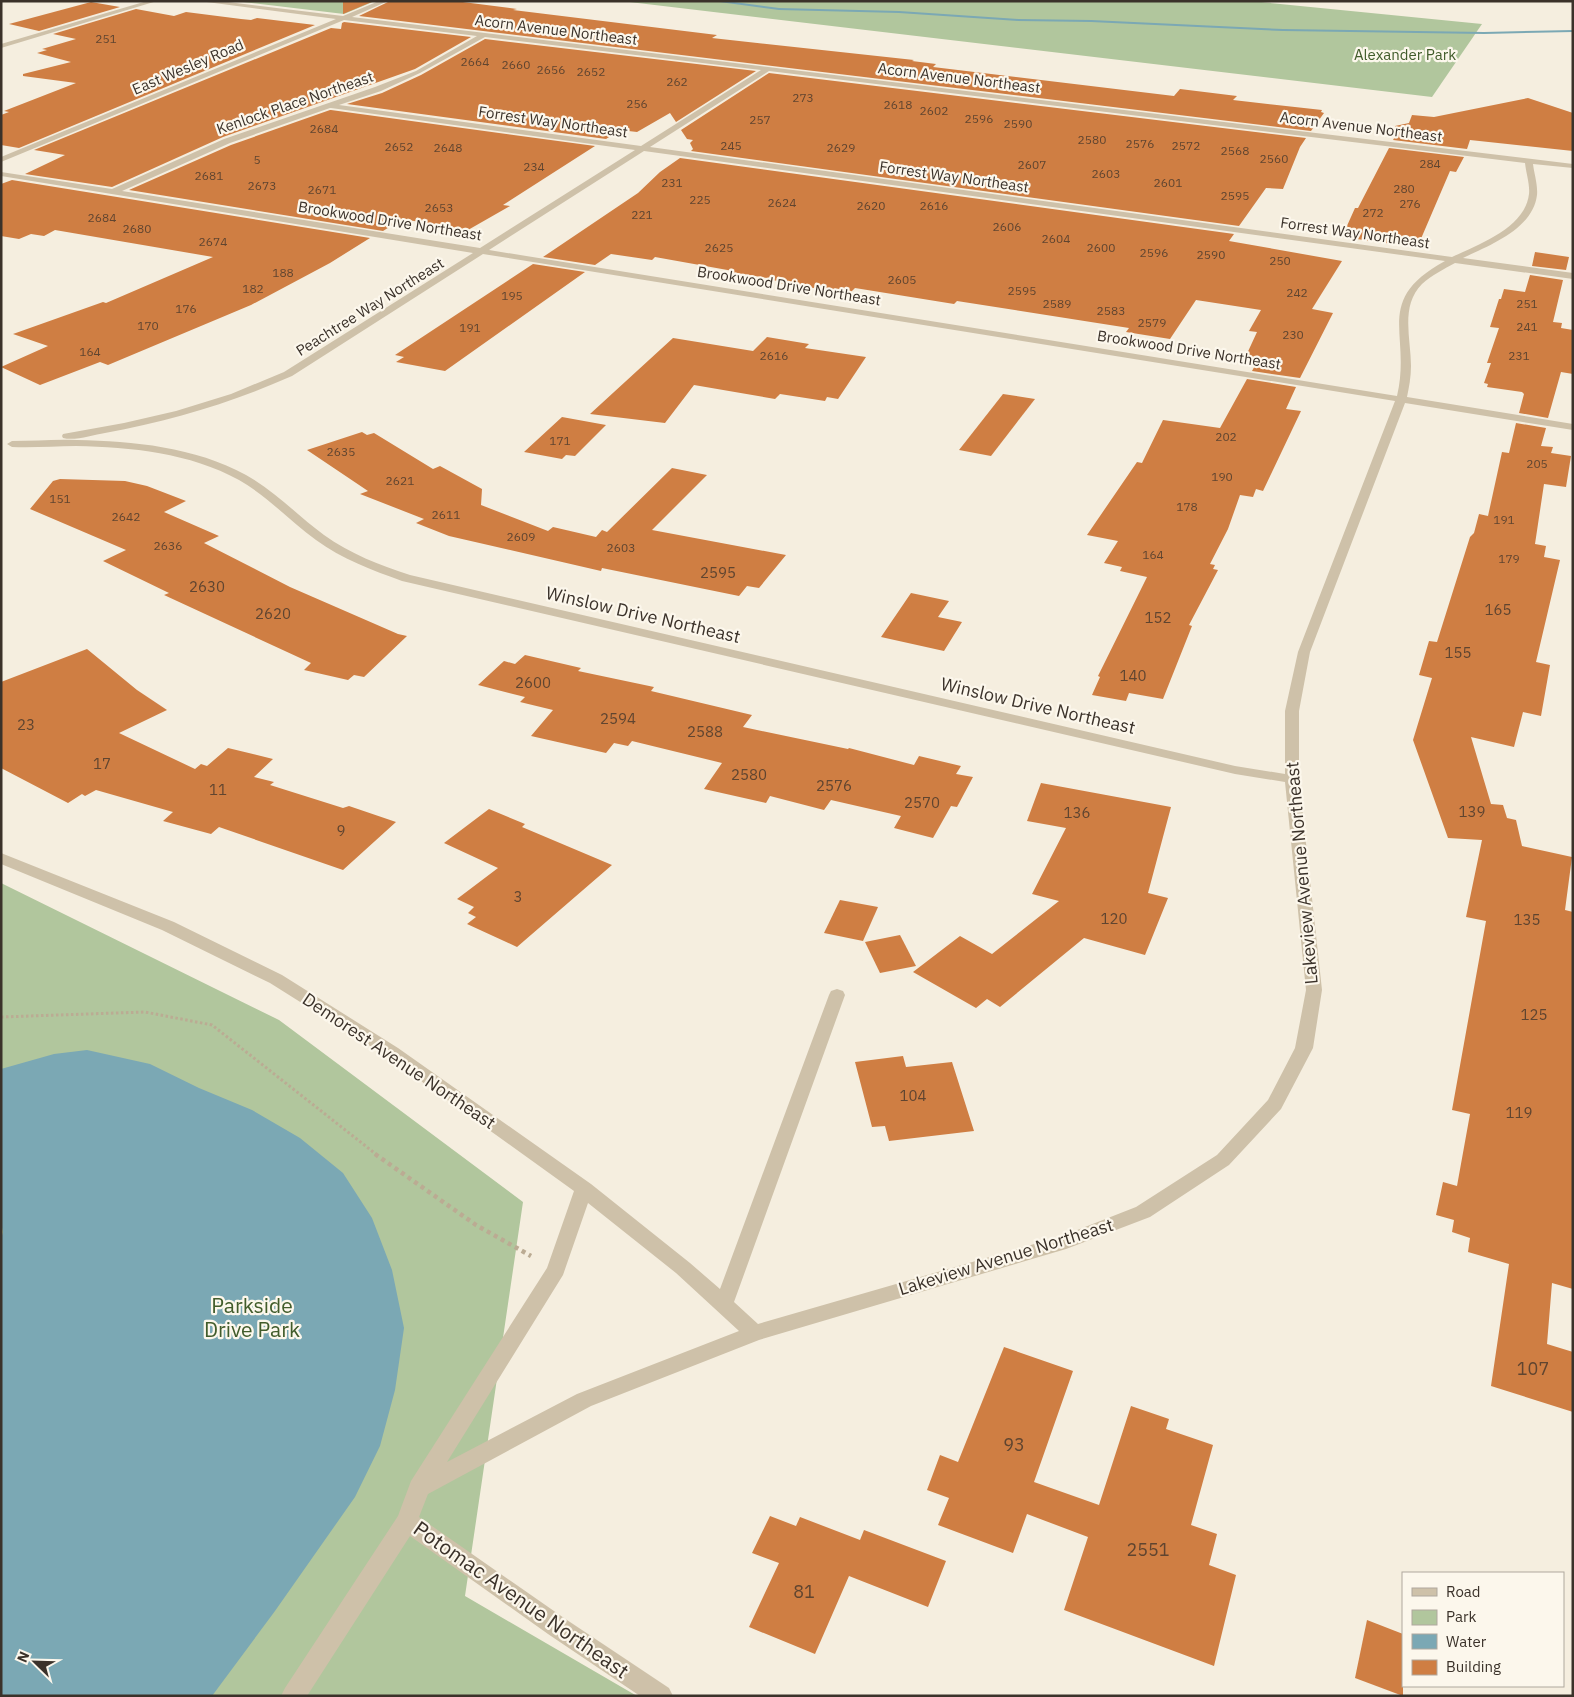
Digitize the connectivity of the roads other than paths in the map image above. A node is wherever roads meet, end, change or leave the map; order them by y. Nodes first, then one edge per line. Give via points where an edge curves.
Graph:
1 (154, 1) edge
2 (202, 1) edge
3 (385, 1) edge
4 (341, 18) junction
5 (484, 35) junction
6 (1, 46) edge
7 (768, 69) junction
8 (331, 106) junction
9 (644, 149) junction
10 (1, 160) edge
11 (1529, 161) junction
12 (1573, 166) edge
13 (1, 174) edge
14 (113, 192) junction
15 (483, 252) junction
16 (1455, 260) junction
17 (1573, 276) edge
18 (1401, 399) junction
19 (1573, 427) edge
20 (6, 444) edge
21 (1292, 779) junction
22 (1, 858) edge
23 (837, 995) dead end
24 (584, 1189) junction
25 (724, 1304) junction
26 (755, 1333) junction
27 (419, 1488) junction
28 (407, 1521) junction
29 (293, 1696) edge
30 (661, 1696) edge

1 - 6 street
2 - 4 street, Acorn Avenue Northeast
3 - 4 street, East Wesley Road
4 - 5 street, Acorn Avenue Northeast
4 - 10 street, East Wesley Road
5 - 7 street, Acorn Avenue Northeast
5 - 8 street, Kenlock Place Northeast via 418,72
7 - 9 street, Peachtree Way Northeast
7 - 11 street, Acorn Avenue Northeast
8 - 9 street, Forrest Way Northeast
8 - 14 street, Kenlock Place Northeast via 226,141
9 - 15 street, Peachtree Way Northeast
9 - 16 street, Forrest Way Northeast
11 - 12 street, Acorn Avenue Northeast
11 - 16 street, Lakeview Avenue Northeast via 1533,196 1527,212 1496,238
13 - 14 street, Brookwood Drive Northeast
14 - 15 street, Brookwood Drive Northeast
15 - 18 street, Brookwood Drive Northeast
15 - 20 street, Peachtree Way Northeast via 309,363 260,388 153,421 100,432
16 - 17 street, Forrest Way Northeast
16 - 18 street, Lakeview Avenue Northeast via 1424,278 1407,298 1404,312 1406,372
18 - 19 street, Brookwood Drive Northeast
18 - 21 street, Lakeview Avenue Northeast via 1304,652 1292,712
20 - 21 street, Winslow Drive Northeast via 112,445 186,456 242,477 332,546 365,563 406,578 1225,768
21 - 26 street, Lakeview Avenue Northeast via 1314,990 1304,1048 1275,1104 1223,1160 1143,1212 1066,1242
22 - 24 street, Demorest Avenue Northeast via 168,926 276,979 392,1052
23 - 25 street
24 - 25 street, Demorest Avenue Northeast
24 - 27 street via 556,1270
25 - 26 street, Demorest Avenue Northeast
26 - 27 street, Lakeview Avenue Northeast via 584,1400
27 - 28 street
28 - 29 street
28 - 30 street, Potomac Avenue Northeast

